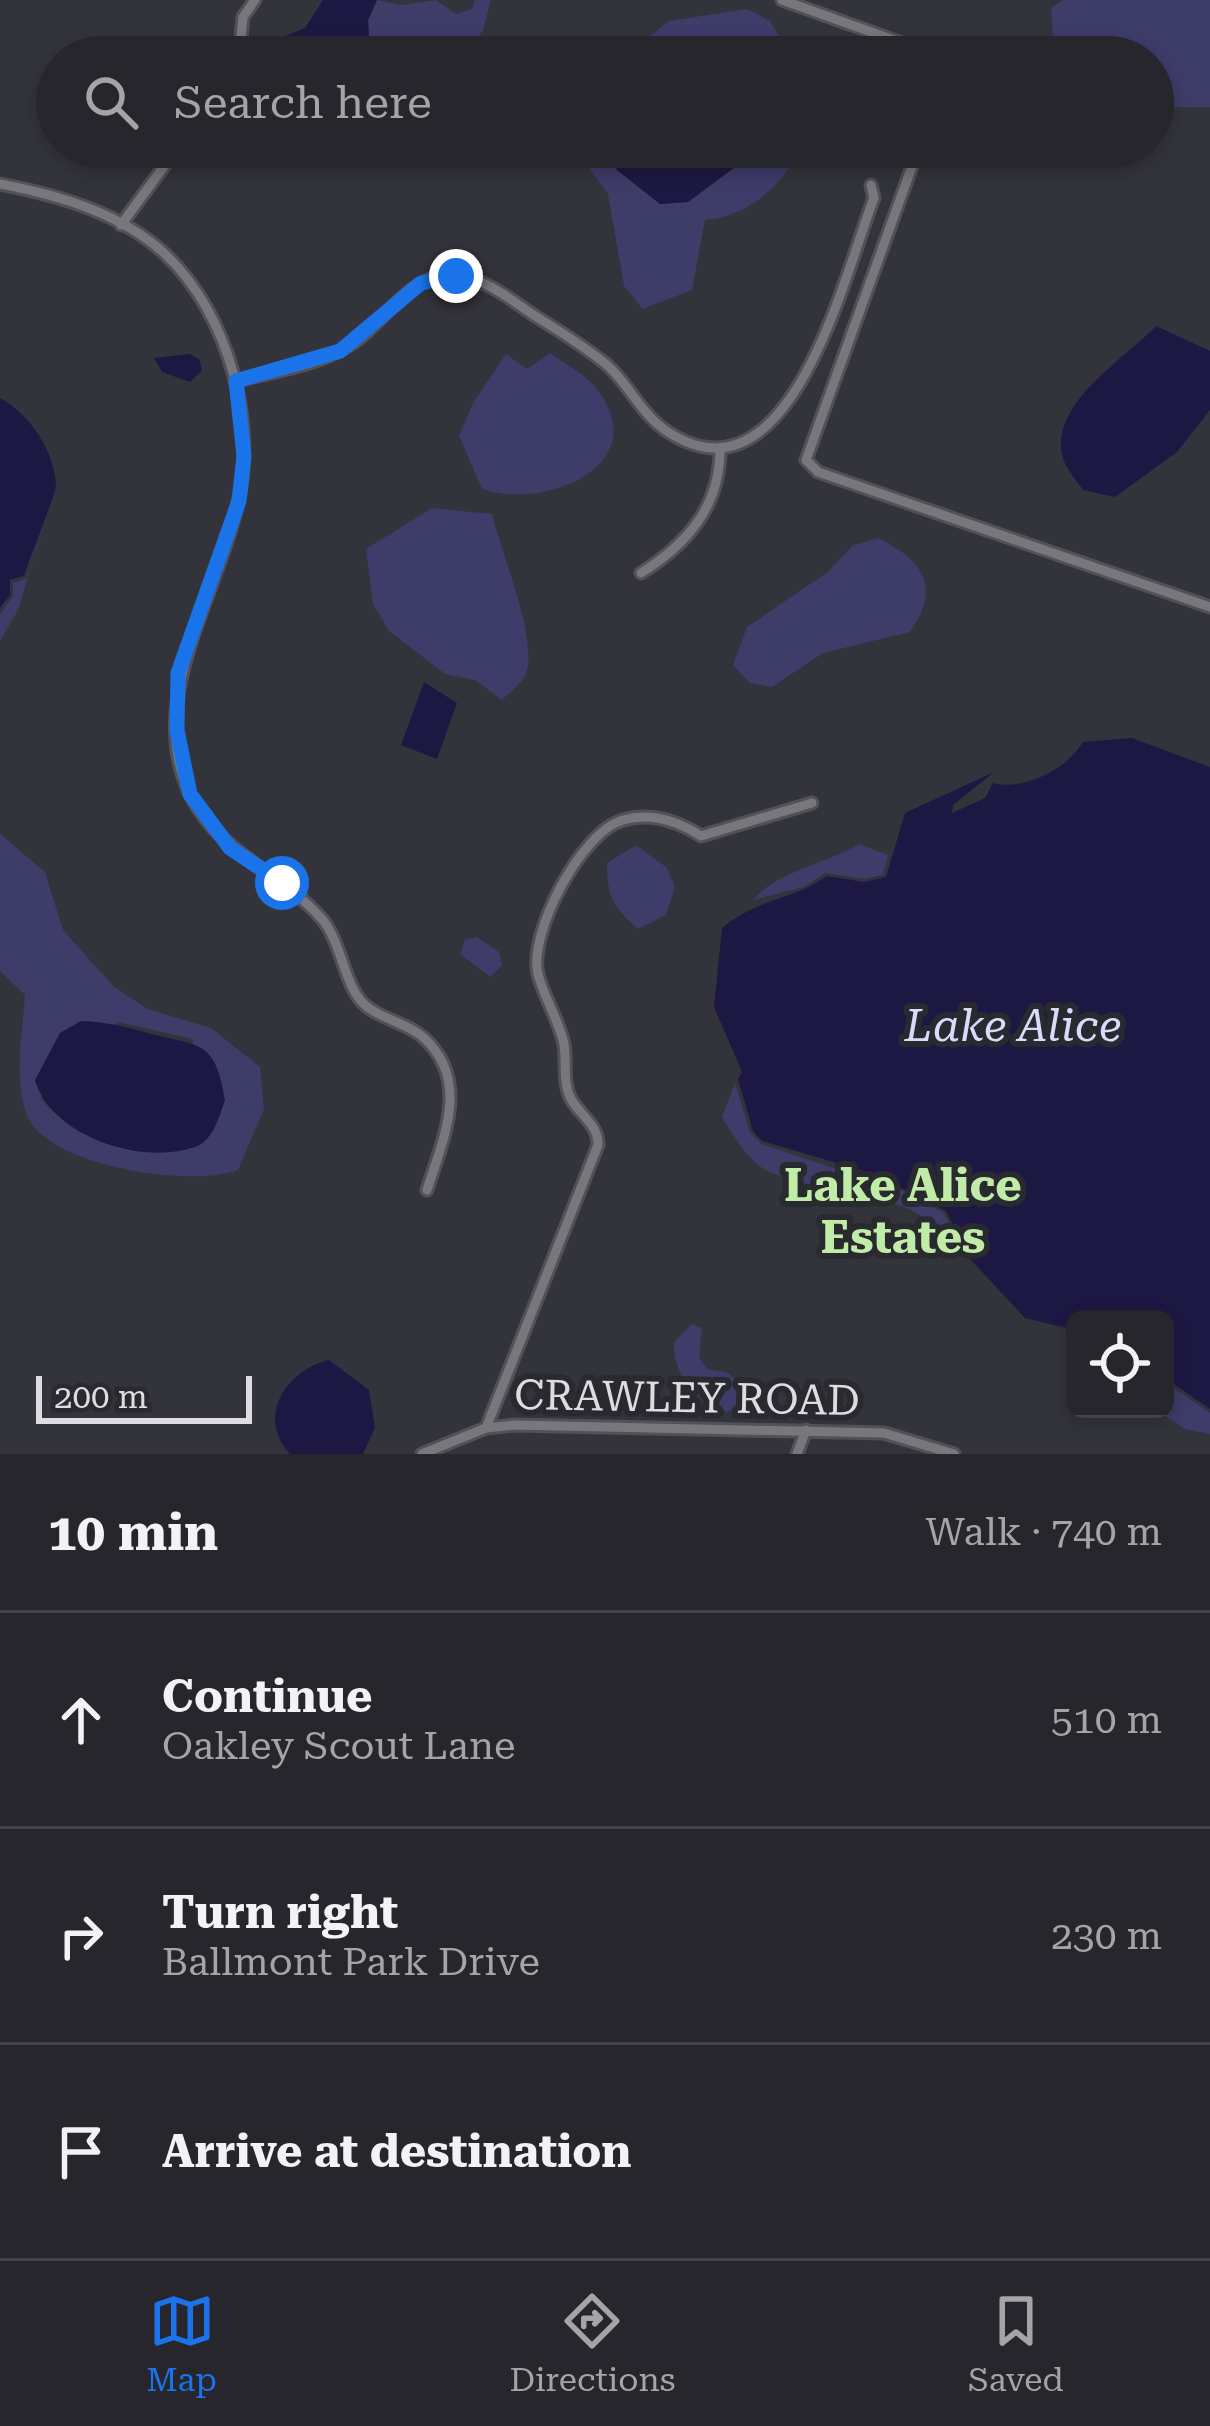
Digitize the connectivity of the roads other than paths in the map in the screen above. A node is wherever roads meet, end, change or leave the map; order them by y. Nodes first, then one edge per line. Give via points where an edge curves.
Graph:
1 (255, 0) edge
2 (782, 0) edge
3 (241, 36) edge
4 (882, 36) edge
5 (163, 168) edge
6 (911, 168) edge
7 (0, 184) edge
8 (871, 185) dead end
9 (121, 225) junction
10 (236, 381) junction
11 (720, 449) junction
12 (641, 573) dead end
13 (1210, 607) edge
14 (812, 802) dead end
15 (427, 1190) dead end
16 (486, 1428) junction
17 (806, 1430) junction
18 (422, 1454) edge
19 (797, 1454) edge
20 (954, 1454) edge

1 - 3 street
2 - 4 street
5 - 9 street
6 - 13 street via 805,451 811,468
7 - 9 street via 50,193
8 - 11 street via 874,198 807,376 786,411
9 - 10 street via 166,255 202,304
10 - 11 street via 340,351 421,283 463,276 608,366 669,433
10 - 15 street via 244,456 239,501 178,673 177,730 190,794 230,848 295,891 326,924 361,1000 423,1036 445,1066 454,1098
11 - 12 street via 700,522
14 - 16 street via 701,836 675,820 624,819 599,832 559,893 539,942 538,975 564,1043 568,1091 598,1145
16 - 17 street, CRAWLEY ROAD
16 - 18 street, CRAWLEY ROAD
17 - 19 street
17 - 20 street, CRAWLEY ROAD via 884,1433

